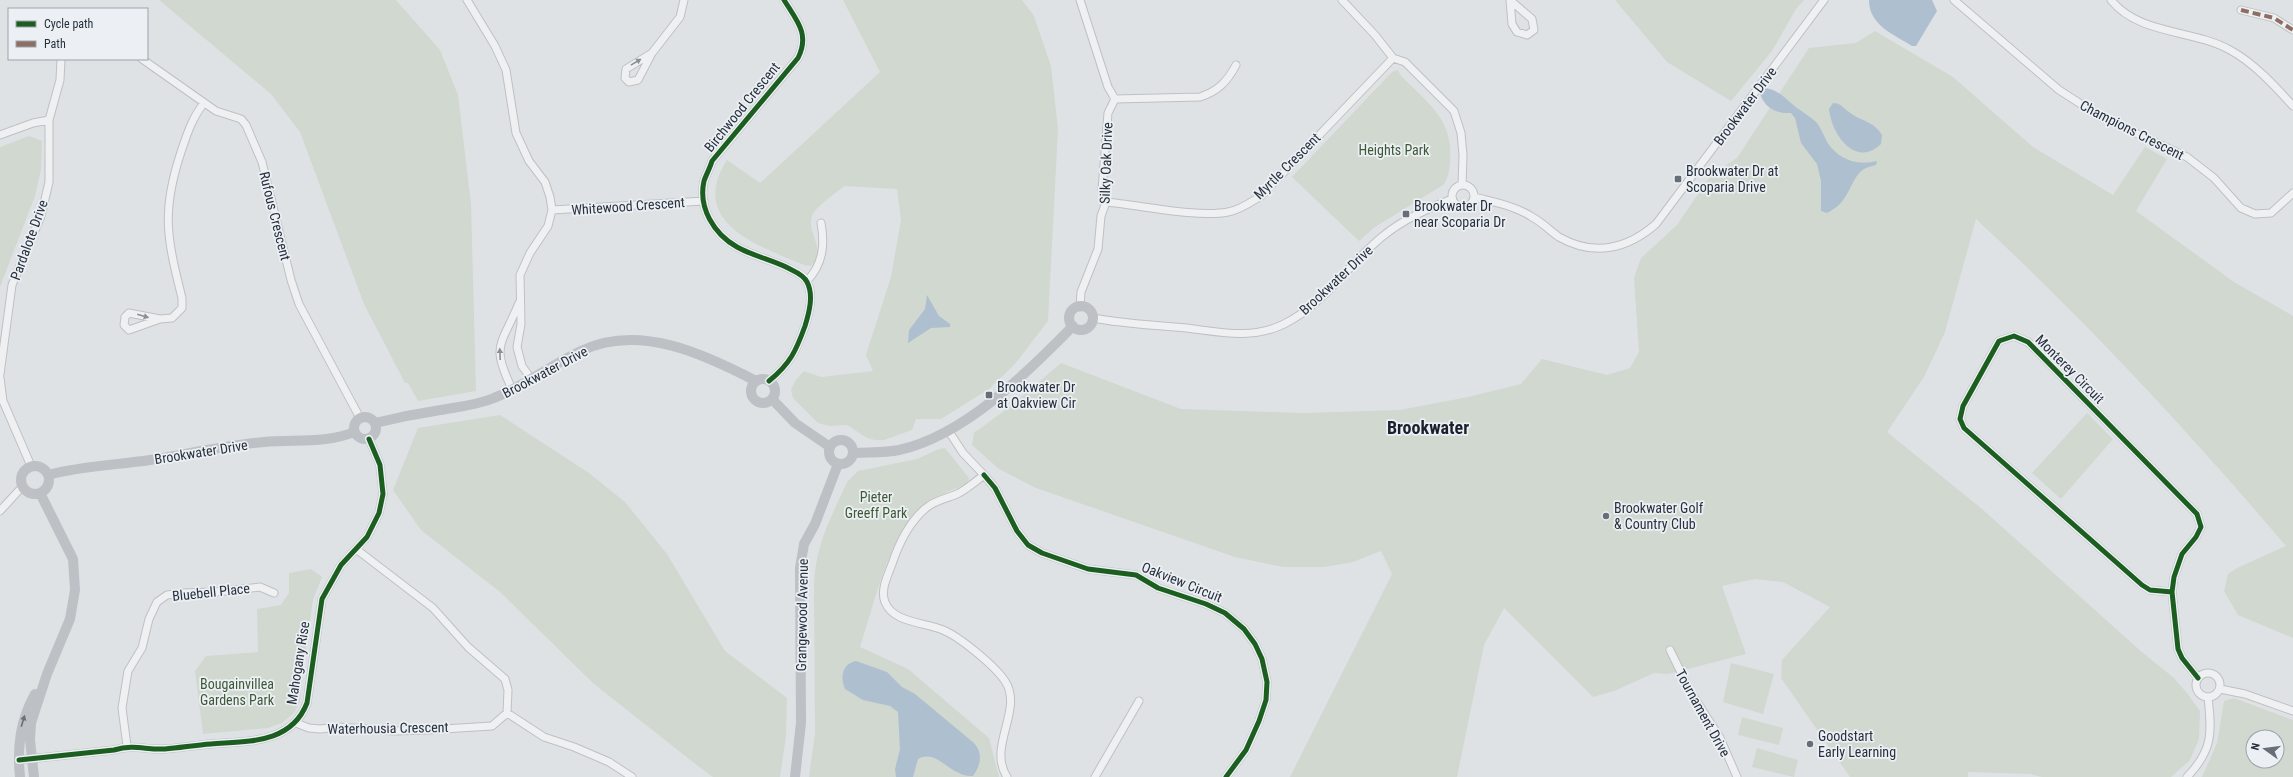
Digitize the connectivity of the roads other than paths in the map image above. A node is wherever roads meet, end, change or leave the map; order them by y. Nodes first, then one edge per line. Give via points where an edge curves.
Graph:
1 (467, 0) edge
2 (684, 0) edge
3 (784, 0) edge
4 (1080, 0) edge
5 (1342, 0) edge
6 (1510, 0) edge
7 (1824, 0) edge
8 (1954, 0) edge
9 (2111, 0) edge
10 (2241, 10) dead end
11 (2293, 30) edge
12 (652, 53) dead end
13 (1393, 58) junction
14 (61, 60) edge
15 (143, 60) edge
16 (1236, 64) dead end
17 (1115, 99) junction
18 (204, 103) junction
19 (2293, 106) edge
20 (49, 120) junction
21 (0, 135) edge
22 (1462, 185) junction
23 (2293, 194) edge
24 (1474, 197) junction
25 (1452, 199) junction
26 (704, 201) junction
27 (1106, 202) junction
28 (552, 210) junction
29 (821, 223) dead end
30 (807, 281) junction
31 (521, 299) junction
32 (1080, 307) junction
33 (1093, 318) junction
34 (160, 319) dead end
35 (1072, 326) junction
36 (0, 374) edge
37 (0, 378) edge
38 (532, 380) junction
39 (756, 381) junction
40 (769, 381) junction
41 (0, 391) edge
42 (512, 391) junction
43 (772, 399) junction
44 (360, 418) junction
45 (375, 423) junction
46 (948, 430) junction
47 (354, 432) junction
48 (369, 439) junction
49 (830, 447) junction
50 (854, 454) junction
51 (838, 464) junction
52 (31, 466) junction
53 (48, 475) junction
54 (984, 475) junction
55 (22, 487) junction
56 (40, 493) junction
57 (0, 511) edge
58 (356, 549) junction
59 (2172, 592) junction
60 (274, 593) dead end
61 (1670, 650) dead end
62 (47, 674) junction
63 (2198, 678) junction
64 (2220, 690) junction
65 (2208, 697) junction
66 (1139, 701) dead end
67 (2293, 711) edge
68 (507, 713) junction
69 (296, 723) junction
70 (127, 746) junction
71 (31, 758) junction
72 (19, 760) junction
73 (794, 775) edge
74 (20, 777) edge
75 (34, 777) edge
76 (632, 777) edge
77 (1007, 777) edge
78 (1095, 777) edge
79 (1226, 777) edge
80 (1737, 777) edge
81 (2187, 777) edge

1 - 28 street via 495,46 506,70 516,133 529,162 544,182
2 - 12 street via 680,17
3 - 26 street, Birchwood Crescent via 801,31 804,47 798,58 712,162 704,181
4 - 17 street via 1108,87
5 - 13 street
6 - 6 street via 1532,19 1534,30 1527,35 1517,32 1512,24
7 - 24 street, Brookwater Drive via 1656,224 1633,241 1601,248 1574,244 1531,216
8 - 23 street, Champions Crescent via 2059,90 2101,117 2187,157 2206,171 2241,208 2248,212 2271,213
9 - 19 street via 2121,12 2133,20 2230,50 2256,69
10 - 11 street via 2274,18
13 - 22 street via 1405,62 1454,111 1461,133
13 - 27 street, Myrtle Crescent via 1261,196 1247,205 1229,212 1209,214
14 - 20 street, Pardalote Drive via 60,80
15 - 18 street, Rufous Crescent
16 - 17 street via 1227,81 1213,93 1200,97
17 - 27 street, Silky Oak Drive via 1108,113 1102,190
18 - 34 street via 192,119 171,181 167,207 169,242 182,308 172,318
18 - 44 street, Rufous Crescent via 225,115 241,119 246,125 262,162 299,304
20 - 21 street
20 - 36 street, Pardalote Drive via 49,182 41,216 12,285
22 - 24 street, Brookwater Drive via 1470,187
22 - 25 street via 1454,189
24 - 25 street via 1469,206 1462,208 1455,205
25 - 33 street, Brookwater Drive via 1400,223 1382,237 1315,303 1283,325 1266,331 1232,334
26 - 28 street, Whitewood Crescent
26 - 30 street, Birchwood Crescent via 705,211 714,228 724,238 737,247 796,272
27 - 32 street, Silky Oak Drive via 1101,216 1097,255 1081,292
28 - 31 street via 548,226 522,270
29 - 30 street via 824,240 819,266
30 - 40 street via 810,295 809,316 798,346 788,364
31 - 38 street via 518,352 522,366
42 -> 31 street via 500,361 499,346
32 - 33 street via 1090,311
32 - 35 street via 1073,310 1070,316
33 - 35 street via 1086,329 1079,330
35 - 46 street via 999,397
37 - 41 street
38 - 39 street, Brookwater Drive via 583,350 604,342 627,339 651,340 678,347 736,370
38 - 42 street, Brookwater Drive
39 - 40 street
39 - 43 street via 751,388 754,399 763,403
40 - 43 street via 775,391
41 - 52 street
42 - 45 street, Brookwater Drive via 473,405 406,415
43 - 49 street via 795,423
44 - 45 street via 370,418
44 - 47 street via 354,424
45 - 48 street via 376,431
46 - 50 street via 899,450
46 - 54 street, Oakview Circuit via 963,454
47 - 48 street via 358,438
47 - 53 street, Brookwater Drive via 340,438 306,442 265,442
48 - 58 street, Mahogany Rise via 380,465 383,494 380,513 367,537
49 - 50 street via 836,441 844,440 851,444
49 - 51 street via 830,455
50 - 51 street via 848,462
51 - 73 street, Grangewood Avenue via 815,524 804,544 800,568 801,723
52 - 53 street via 41,467
52 - 55 street via 22,473
53 - 56 street via 48,486
54 - 77 street via 960,492 928,507 915,519 904,534 895,555 884,595 889,609 897,615 943,630 973,649 1005,681 1011,693 1010,710 1000,749 1002,770
54 - 79 street, Oakview Circuit via 995,488 1017,531 1028,545 1042,553 1088,569 1136,575 1158,588 1225,613 1244,629 1262,659 1267,682 1266,700 1246,750
55 - 56 street via 29,493
55 - 57 street
56 - 62 street via 73,559 75,590 70,619
58 - 68 street via 433,608 468,647 505,679 508,690
58 - 69 street, Mahogany Rise via 341,565 322,599 307,703
59 - 59 street, Monterey Circuit via 2177,564 2201,527 2197,514 2028,342 2014,336 1999,341 1963,406 1960,419 1964,428 2142,585 2150,590
59 - 63 street, Monterey Circuit via 2178,649
60 - 70 street, Bluebell Place via 260,587 167,595 157,602 149,620 142,648 128,671 122,708
61 - 80 street, Tournament Drive via 1690,691 1720,738
62 - 71 street via 31,723
72 -> 62 street via 22,725 27,708
63 - 64 street via 2207,673 2215,675 2220,681
63 - 65 street via 2198,691
64 - 65 street via 2215,696
64 - 67 street via 2245,694
65 - 81 street via 2211,731 2207,750
66 - 78 street
68 - 69 street, Waterhousia Crescent via 492,726 420,730 338,727 320,729
68 - 76 street via 544,737 602,759
69 - 70 street, Mahogany Rise via 264,740 164,749
70 - 71 street, Mahogany Rise via 114,750
71 - 72 street, Mahogany Rise
71 - 75 street
72 - 74 street

